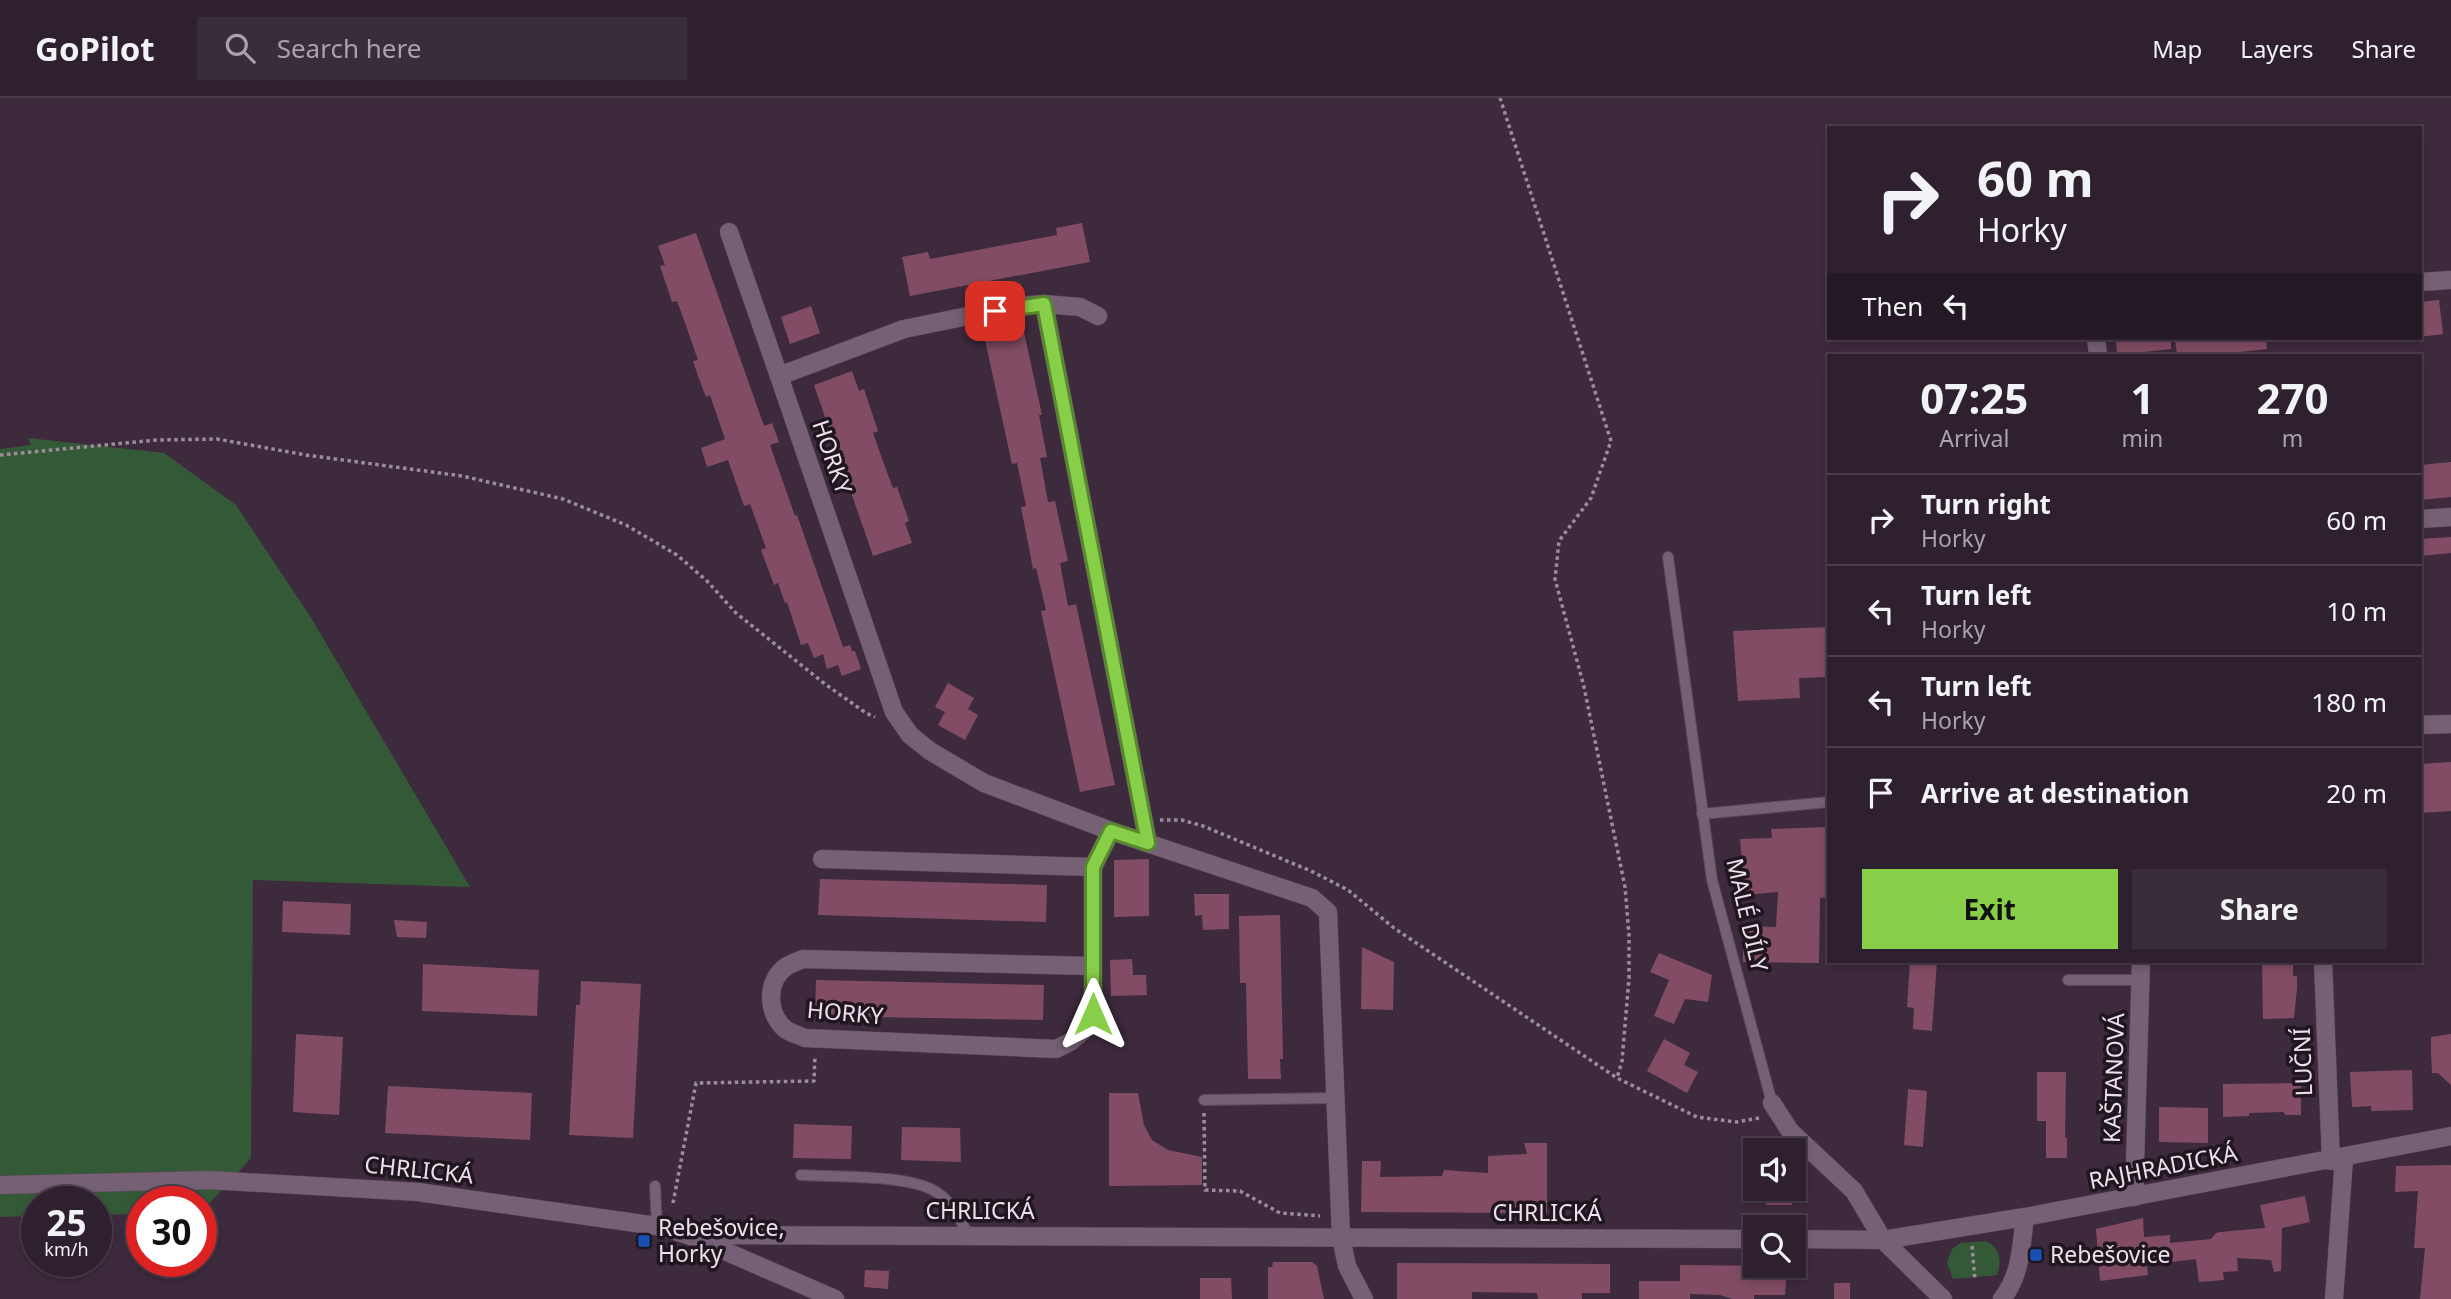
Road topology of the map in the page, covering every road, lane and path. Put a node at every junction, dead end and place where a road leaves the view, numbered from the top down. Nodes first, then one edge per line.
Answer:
1 (1500, 98) edge
2 (729, 232) dead end
3 (2451, 280) edge
4 (2422, 282) edge
5 (1044, 304) junction
6 (1098, 316) dead end
7 (779, 376) junction
8 (0, 455) edge
9 (2451, 517) edge
10 (2422, 519) edge
11 (1668, 557) dead end
12 (894, 712) junction
13 (2451, 724) edge
14 (2422, 725) edge
15 (1827, 802) edge
16 (1702, 814) junction
17 (1144, 821) junction
18 (1111, 831) junction
19 (1148, 843) junction
20 (822, 859) dead end
21 (1093, 867) junction
22 (2141, 963) edge
23 (2323, 963) edge
24 (1093, 966) junction
25 (2068, 980) dead end
26 (2141, 980) junction
27 (1617, 1078) junction
28 (814, 1081) dead end
29 (1335, 1098) junction
30 (1204, 1100) joint
31 (1775, 1109) junction
32 (2451, 1136) edge
33 (2338, 1159) junction
34 (801, 1175) dead end
35 (0, 1185) edge
36 (655, 1186) dead end
37 (2134, 1197) junction
38 (673, 1205) dead end
39 (1340, 1217) junction
40 (2025, 1217) junction
41 (657, 1226) junction
42 (1970, 1226) junction
43 (688, 1235) junction
44 (968, 1235) junction
45 (1340, 1237) junction
46 (1743, 1239) edge
47 (1806, 1239) edge
48 (1883, 1240) junction
49 (1975, 1280) dead end
50 (835, 1299) edge
51 (1364, 1299) edge
52 (1943, 1299) edge
53 (2002, 1299) edge
54 (2334, 1299) edge

1 - 27 path
2 - 7 street, HORKY
3 - 4 street
5 - 6 street
5 - 7 street
5 - 17 street
7 - 12 street, HORKY
8 - 12 path
9 - 10 street
11 - 16 lane, MALÉ DÍLY
12 - 18 street, HORKY
13 - 14 street
15 - 16 lane
16 - 31 lane, MALÉ DÍLY
17 - 19 street
17 - 27 path
18 - 19 street, HORKY
18 - 21 street, HORKY
19 - 29 street, HORKY
20 - 21 street
21 - 24 street, HORKY
22 - 26 street, KAŠTANOVÁ
23 - 33 street, LUČNÍ
24 - 24 street, HORKY
25 - 26 lane
26 - 37 street, KAŠTANOVÁ
27 - 31 path
28 - 38 path
29 - 30 lane
29 - 39 street, HORKY
30 - 39 path
31 - 48 street, MALÉ DÍLY
32 - 33 street, RAJHRADICKÁ
33 - 37 street, RAJHRADICKÁ
33 - 54 street, LUČNÍ
34 - 44 lane
35 - 41 street, CHRLICKÁ
36 - 41 lane
37 - 40 street, RAJHRADICKÁ
39 - 45 street, HORKY
40 - 42 street, RAJHRADICKÁ
40 - 53 street
41 - 43 street, CHRLICKÁ
42 - 48 street, RAJHRADICKÁ
42 - 49 path
43 - 44 street, CHRLICKÁ
43 - 50 street
44 - 45 street, CHRLICKÁ
45 - 46 street, CHRLICKÁ
45 - 51 street, HORKY
47 - 48 street
48 - 52 street, MALÉ DÍLY

